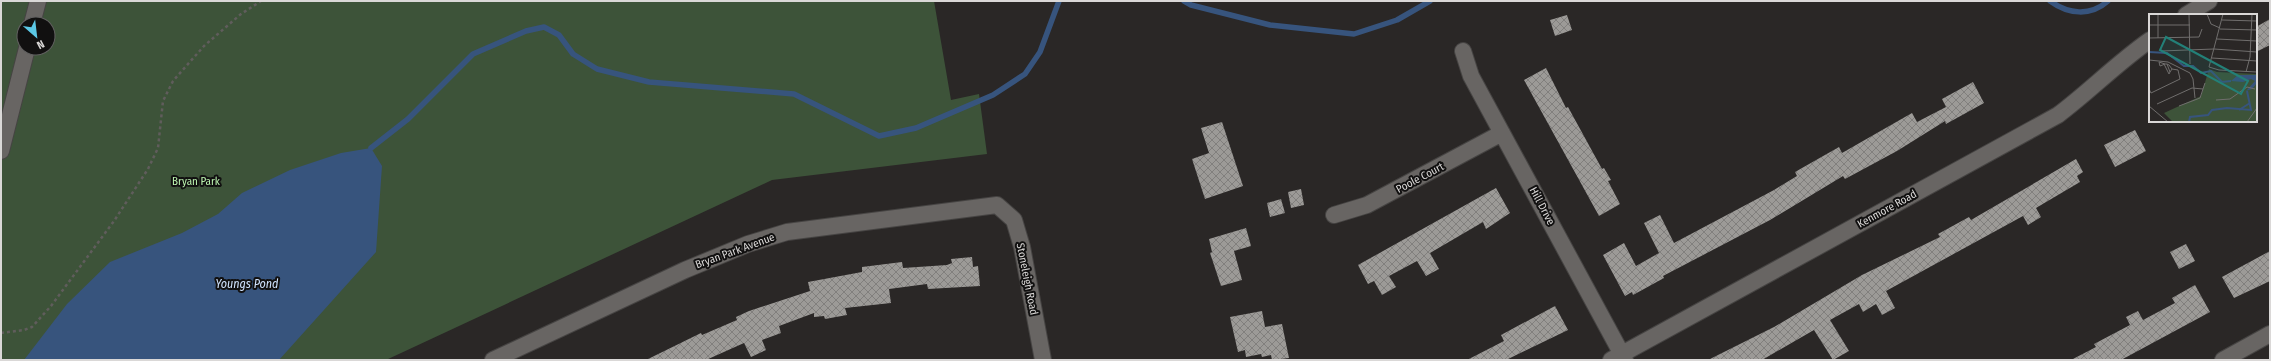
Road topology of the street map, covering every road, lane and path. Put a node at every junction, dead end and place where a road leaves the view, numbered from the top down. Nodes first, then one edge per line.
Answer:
1 (38, 1) edge
2 (262, 1) edge
3 (2209, 1) edge
4 (2188, 14) edge
5 (34, 16) edge
6 (2149, 41) edge
7 (1463, 51) dead end
8 (25, 56) edge
9 (1502, 133) junction
10 (1, 152) edge
11 (997, 205) joint
12 (1334, 215) dead end
13 (1, 333) edge
14 (2270, 334) edge
15 (1619, 358) edge
16 (493, 360) edge
17 (1043, 360) edge
18 (2222, 360) edge

1 - 5 street
2 - 13 path
3 - 4 street
6 - 15 street, Kenmore Road
7 - 9 street, Hill Drive
8 - 10 street
9 - 12 street, Poole Court
9 - 15 street, Hill Drive
11 - 16 street, Bryan Park Avenue
11 - 17 street, Stoneleigh Road
14 - 18 street

